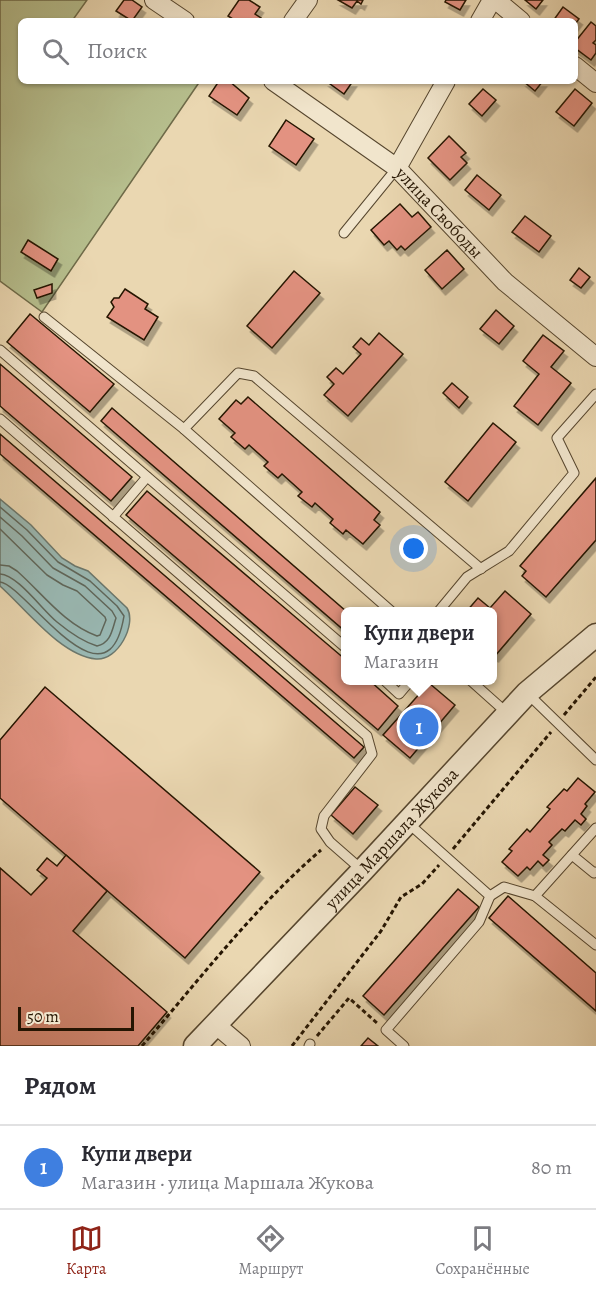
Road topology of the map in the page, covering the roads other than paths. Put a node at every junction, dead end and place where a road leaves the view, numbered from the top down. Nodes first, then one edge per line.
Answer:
1 (154, 0) edge
2 (308, 0) edge
3 (494, 0) edge
4 (181, 18) edge
5 (294, 18) edge
6 (482, 18) edge
7 (517, 18) edge
8 (578, 68) edge
9 (596, 83) edge
10 (277, 84) edge
11 (444, 84) edge
12 (397, 168) junction
13 (344, 233) dead end
14 (44, 317) dead end
15 (0, 351) edge
16 (596, 357) edge
17 (596, 394) edge
18 (0, 419) edge
19 (184, 429) junction
20 (147, 477) junction
21 (114, 517) junction
22 (481, 569) junction
23 (386, 607) edge
24 (442, 607) edge
25 (596, 635) edge
26 (341, 645) edge
27 (389, 685) edge
28 (407, 685) edge
29 (475, 685) edge
30 (527, 693) junction
31 (508, 714) junction
32 (596, 760) edge
33 (407, 822) junction
34 (596, 828) edge
35 (572, 855) junction
36 (362, 871) junction
37 (596, 872) edge
38 (490, 896) junction
39 (535, 896) junction
40 (596, 945) edge
41 (215, 1024) junction
42 (195, 1046) edge
43 (241, 1046) edge
44 (404, 1046) edge

1 - 4 street
2 - 5 street
3 - 6 street
3 - 7 street
8 - 9 street
10 - 12 street, улица Свободы
11 - 12 street
12 - 13 lane
12 - 16 street, улица Свободы
14 - 19 lane
15 - 20 lane
17 - 22 lane
18 - 21 lane
19 - 22 lane
19 - 23 lane
20 - 21 lane
20 - 26 lane
21 - 36 lane
22 - 24 lane
25 - 30 street, улица Маршала Жукова
27 - 28 lane
29 - 31 lane
30 - 31 street, улица Маршала Жукова
30 - 32 lane
31 - 33 street, улица Маршала Жукова
33 - 36 street, улица Маршала Жукова
33 - 38 lane
34 - 35 lane
35 - 37 lane
35 - 39 lane
36 - 41 street, улица Маршала Жукова
38 - 39 lane
38 - 44 lane
39 - 40 lane
41 - 42 street, улица Маршала Жукова
41 - 43 street

